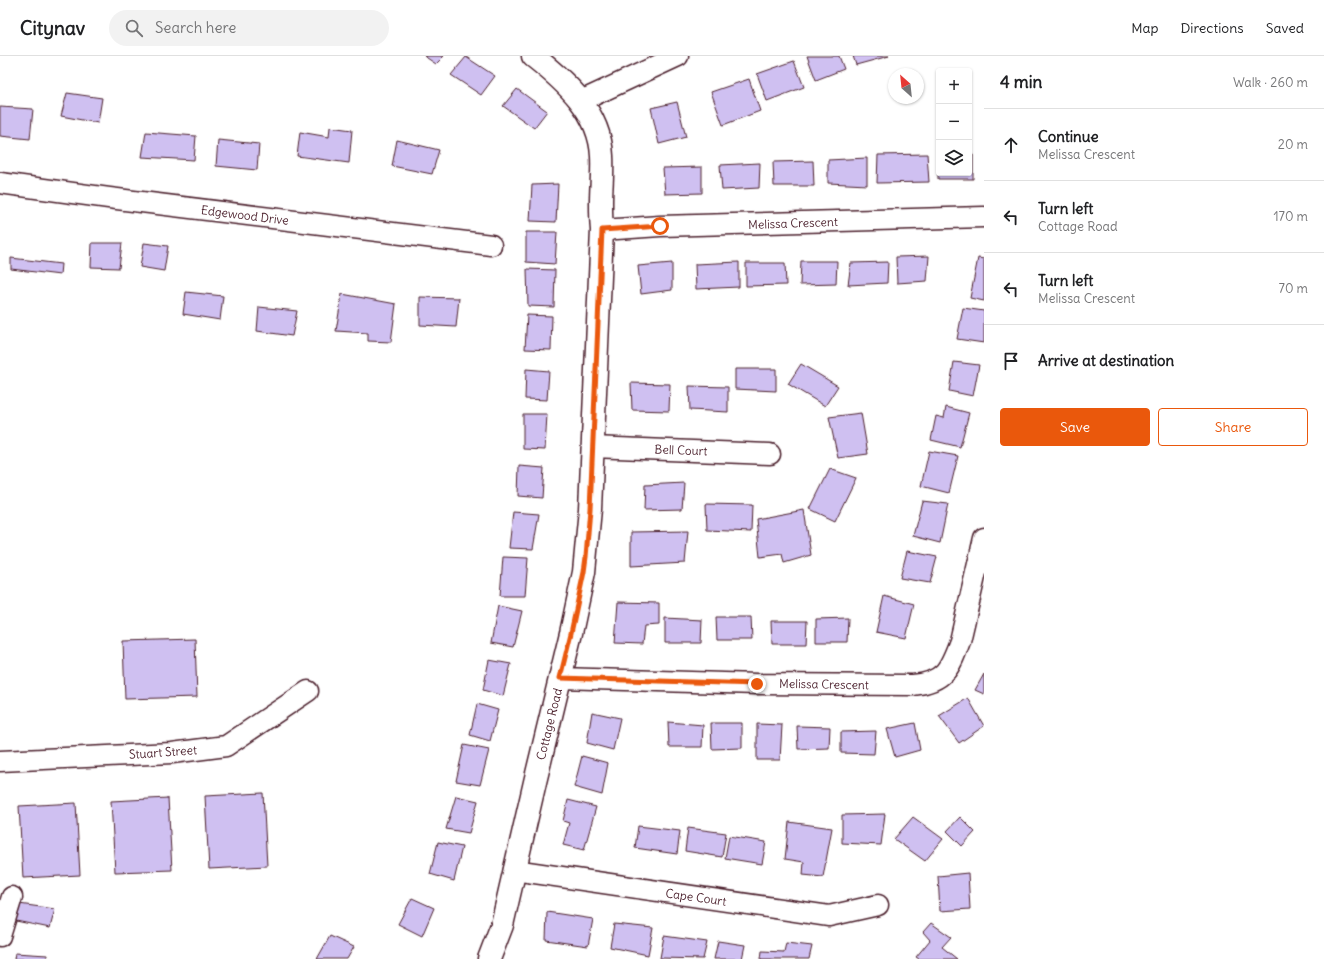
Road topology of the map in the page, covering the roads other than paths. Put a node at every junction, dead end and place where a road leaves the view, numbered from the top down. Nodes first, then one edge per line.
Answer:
1 (533, 56) edge
2 (678, 56) edge
3 (581, 100) junction
4 (0, 183) edge
5 (984, 218) edge
6 (602, 230) junction
7 (490, 245) dead end
8 (592, 447) junction
9 (770, 454) dead end
10 (984, 538) edge
11 (560, 678) junction
12 (308, 691) dead end
13 (0, 760) edge
14 (514, 870) junction
15 (12, 897) dead end
16 (878, 904) dead end
17 (0, 936) edge
18 (489, 959) edge

1 - 3 street, Cottage Road
2 - 3 street
3 - 6 street, Cottage Road
4 - 7 street, Edgewood Drive
5 - 6 street, Melissa Crescent
6 - 8 street, Cottage Road
8 - 9 street, Bell Court
8 - 11 street, Cottage Road
10 - 11 street, Melissa Crescent
11 - 14 street, Cottage Road
12 - 13 street, Stuart Street
14 - 16 street, Cape Court
14 - 18 street, Cottage Road
15 - 17 street

